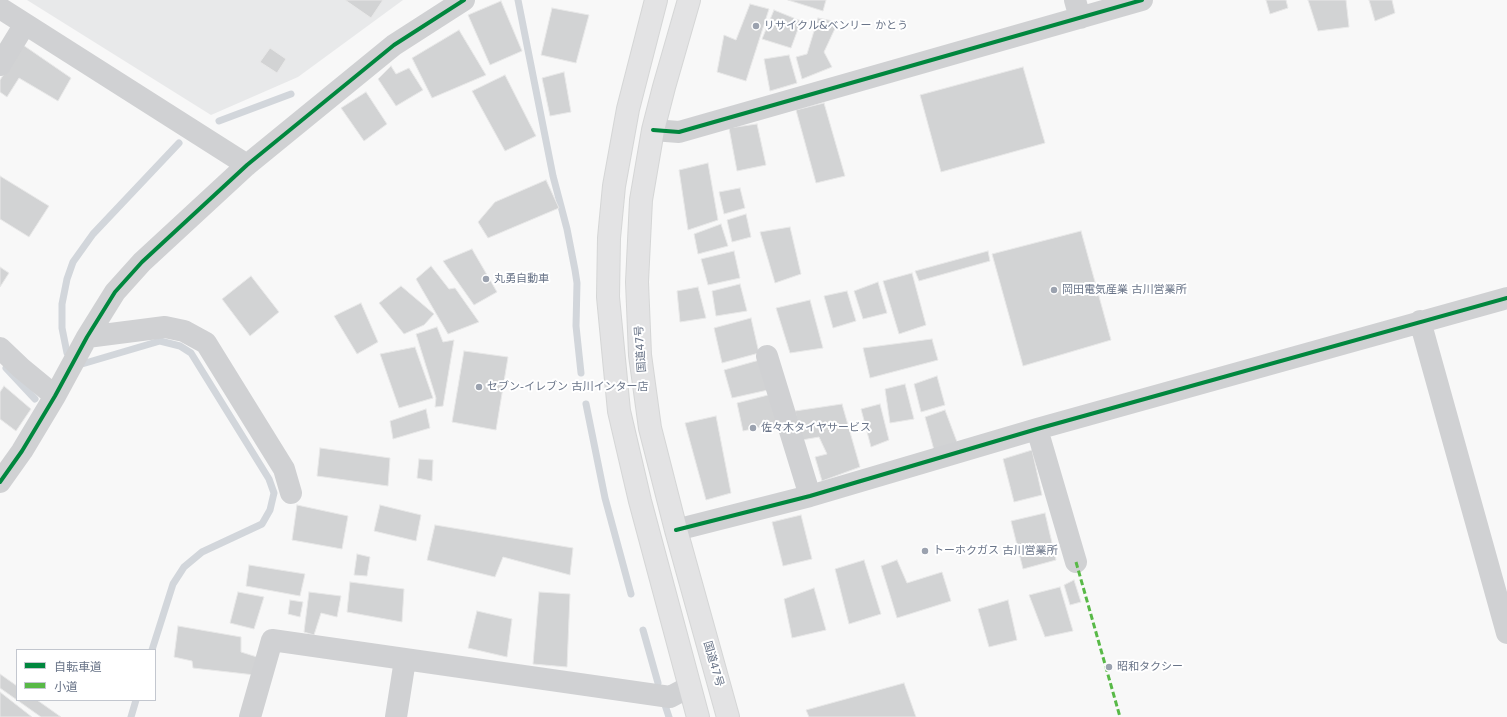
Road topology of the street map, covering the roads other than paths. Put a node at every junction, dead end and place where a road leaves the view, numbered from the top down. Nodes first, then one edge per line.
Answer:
1 (464, 0) edge
2 (656, 0) edge
3 (689, 0) edge
4 (1142, 0) edge
5 (1078, 9) edge
6 (14, 12) edge
7 (0, 65) edge
8 (653, 130) junction
9 (247, 164) junction
10 (1507, 298) edge
11 (1420, 321) junction
12 (0, 348) edge
13 (79, 352) junction
14 (767, 356) dead end
15 (55, 396) junction
16 (1037, 429) junction
17 (0, 482) edge
18 (292, 493) dead end
19 (810, 496) junction
20 (676, 530) junction
21 (1076, 562) dead end
22 (1507, 633) edge
23 (405, 660) junction
24 (689, 688) junction
25 (250, 717) edge
26 (396, 717) edge
27 (698, 717) edge
28 (728, 717) edge

1 - 9 street
2 - 24 highway
3 - 8 highway, 国道47号
4 - 5 street
5 - 8 street
6 - 7 street
6 - 9 street
8 - 20 highway, 国道47号
9 - 13 street
10 - 11 street
11 - 16 street
11 - 22 street
12 - 15 street
13 - 15 street
13 - 18 street
14 - 19 street
15 - 17 street
16 - 19 street
16 - 21 street
19 - 20 street
20 - 28 highway, 国道47号
23 - 24 street
23 - 25 street
23 - 26 street
24 - 27 highway

